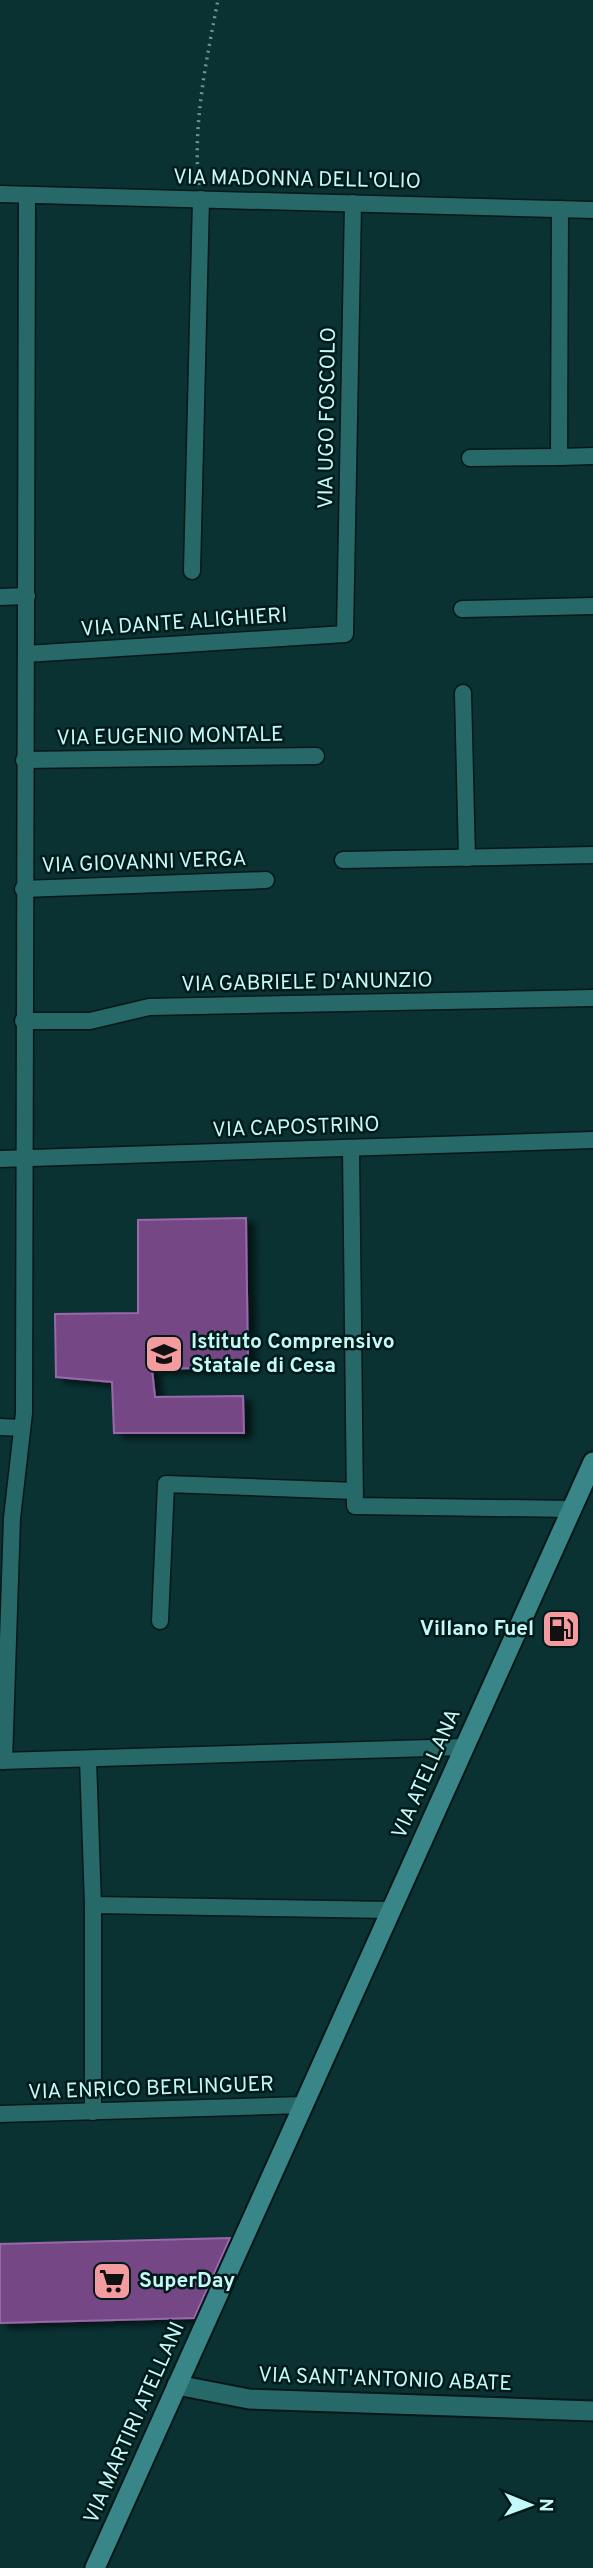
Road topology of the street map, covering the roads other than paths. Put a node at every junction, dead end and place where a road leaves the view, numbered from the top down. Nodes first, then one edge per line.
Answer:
1 (0, 194) edge
2 (27, 195) junction
3 (201, 200) junction
4 (353, 203) junction
5 (561, 209) junction
6 (593, 210) edge
7 (593, 456) edge
8 (559, 457) junction
9 (470, 458) dead end
10 (192, 571) dead end
11 (27, 596) junction
12 (0, 597) edge
13 (593, 606) edge
14 (462, 609) dead end
15 (345, 634) joint
16 (26, 654) junction
17 (463, 693) dead end
18 (316, 756) dead end
19 (24, 760) junction
20 (593, 855) edge
21 (467, 858) junction
22 (343, 860) dead end
23 (267, 880) dead end
24 (23, 889) junction
25 (593, 998) edge
26 (23, 1021) junction
27 (593, 1140) edge
28 (351, 1148) junction
29 (22, 1158) junction
30 (0, 1159) edge
31 (0, 1427) edge
32 (22, 1428) junction
33 (593, 1462) edge
34 (355, 1491) junction
35 (581, 1502) edge
36 (160, 1621) dead end
37 (464, 1747) junction
38 (88, 1759) junction
39 (2, 1761) edge
40 (93, 1905) junction
41 (391, 1910) junction
42 (303, 2105) junction
43 (93, 2112) junction
44 (0, 2114) edge
45 (177, 2385) junction
46 (593, 2411) edge
47 (95, 2568) edge

1 - 2 street, VIA MADONNA DELL'OLIO
2 - 3 street, VIA MADONNA DELL'OLIO
2 - 11 street
3 - 4 street, VIA MADONNA DELL'OLIO
3 - 10 street
4 - 5 street, VIA MADONNA DELL'OLIO
4 - 15 street, VIA UGO FOSCOLO
5 - 6 street, VIA MADONNA DELL'OLIO
5 - 8 street
7 - 8 street
8 - 9 street
11 - 12 street
11 - 16 street
13 - 14 street
15 - 16 street, VIA DANTE ALIGHIERI
16 - 19 street
17 - 21 street
18 - 19 street, VIA EUGENIO MONTALE
19 - 24 street
20 - 21 street
21 - 22 street
23 - 24 street, VIA GIOVANNI VERGA
24 - 26 street
25 - 26 street, VIA GABRIELE D'ANUNZIO
26 - 29 street
27 - 28 street, VIA CAPOSTRINO
28 - 29 street, VIA CAPOSTRINO
28 - 34 street
29 - 30 street, VIA CAPOSTRINO
29 - 32 street
31 - 32 street
32 - 39 street
33 - 35 main road, VIA ATELLANA
34 - 35 street
34 - 36 street
35 - 37 main road, VIA ATELLANA
37 - 38 street
37 - 41 main road, VIA ATELLANA
38 - 39 street
38 - 40 street
40 - 41 street
40 - 43 street
41 - 42 main road, VIA ATELLANA
42 - 43 street, VIA ENRICO BERLINGUER
42 - 45 main road, VIA MARTIRI ATELLANI
43 - 44 street, VIA ENRICO BERLINGUER
45 - 46 street, VIA SANT'ANTONIO ABATE
45 - 47 main road, VIA MARTIRI ATELLANI

